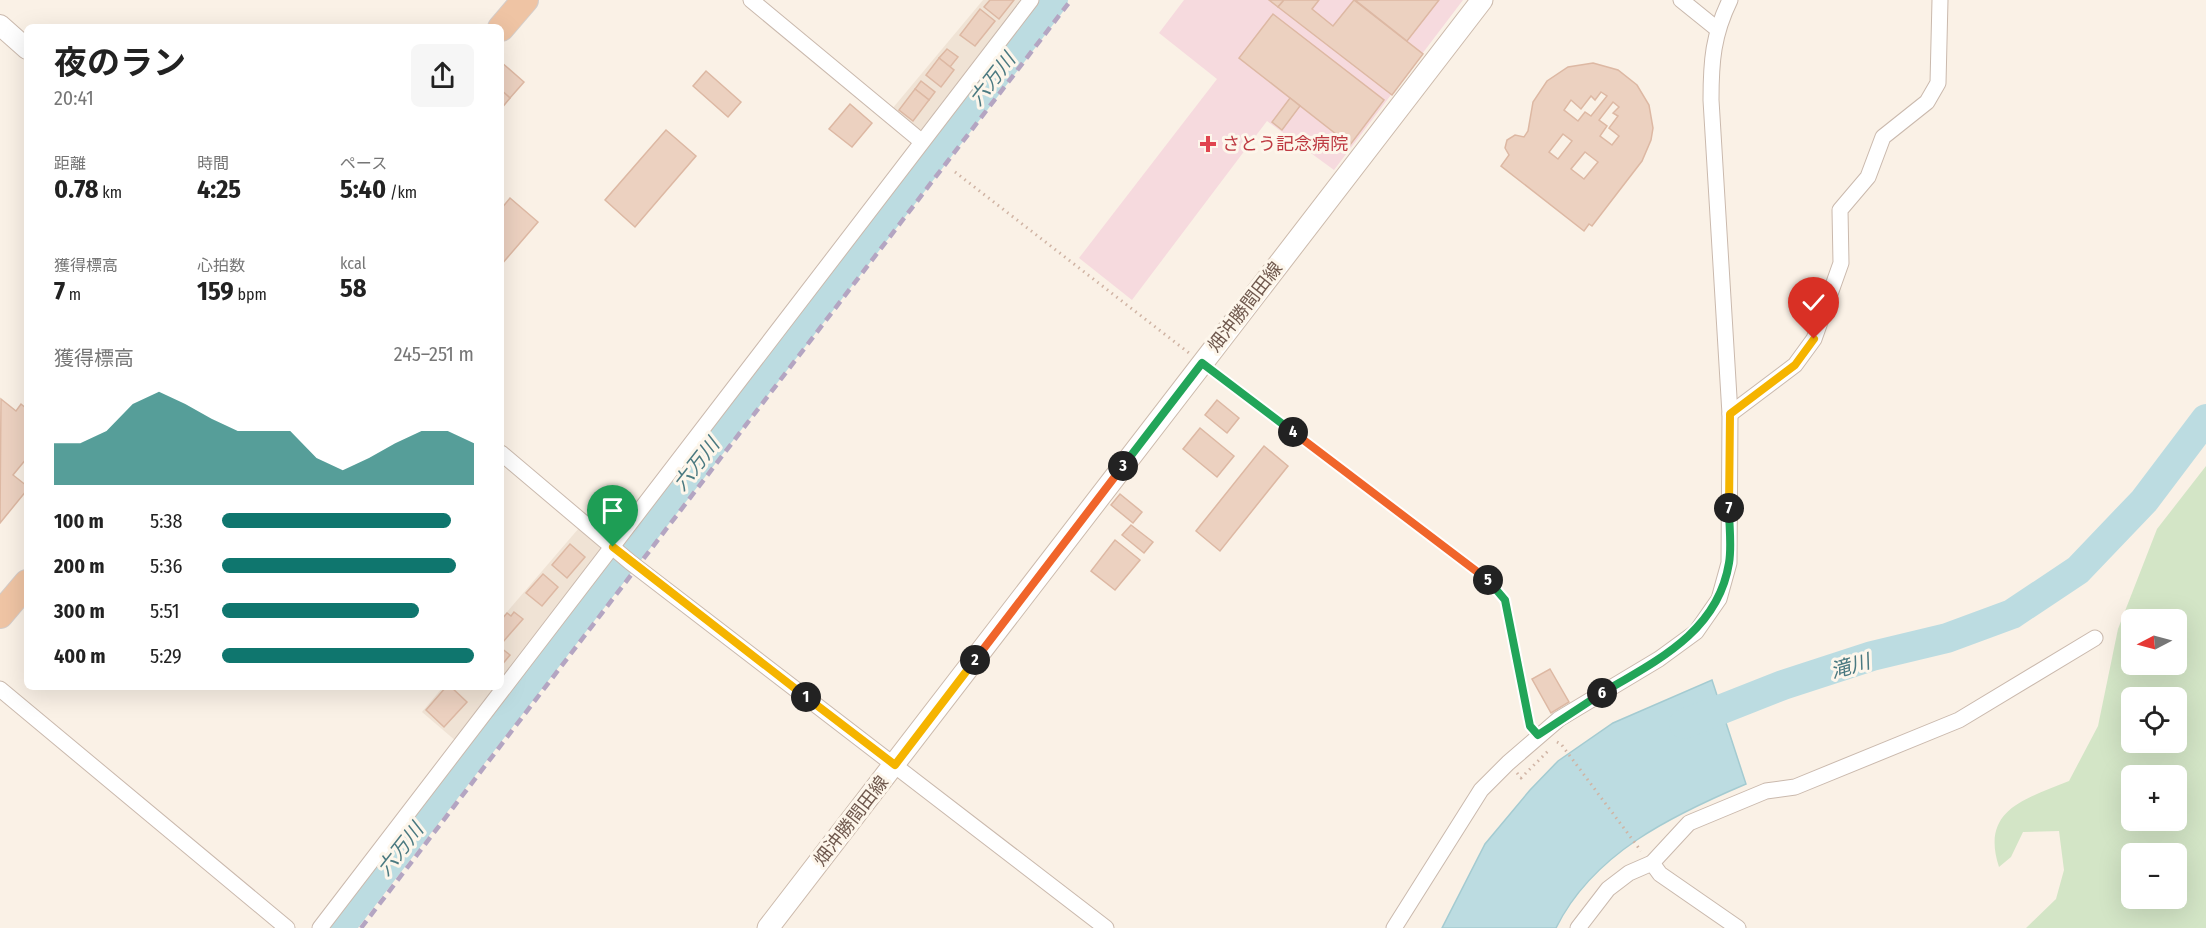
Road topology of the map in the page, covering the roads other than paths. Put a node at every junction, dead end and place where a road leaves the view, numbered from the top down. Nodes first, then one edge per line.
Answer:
1 (525, 0) edge
2 (751, 0) edge
3 (1031, 0) edge
4 (1482, 0) edge
5 (1681, 0) edge
6 (1730, 0) edge
7 (1940, 0) edge
8 (504, 24) edge
9 (0, 25) edge
10 (1717, 28) junction
11 (24, 46) edge
12 (921, 141) junction
13 (1730, 414) junction
14 (504, 456) edge
15 (613, 547) junction
16 (24, 587) edge
17 (0, 615) edge
18 (2095, 638) dead end
19 (0, 689) edge
20 (504, 689) edge
21 (503, 690) edge
22 (895, 765) junction
23 (1647, 858) junction
24 (287, 928) edge
25 (320, 928) edge
26 (768, 928) edge
27 (1107, 928) edge
28 (1394, 928) edge
29 (1578, 928) edge
30 (1738, 928) edge

1 - 8 highway
2 - 12 street
3 - 12 street
4 - 22 main road, 畑沖勝間田線
5 - 10 street
6 - 10 street
7 - 13 street
9 - 11 street
10 - 13 street
12 - 15 street
13 - 28 street
14 - 15 street
15 - 20 street
15 - 22 street
16 - 17 highway
18 - 23 street
19 - 24 street
21 - 25 street
22 - 26 main road, 畑沖勝間田線
22 - 27 street
23 - 29 street
23 - 30 street

